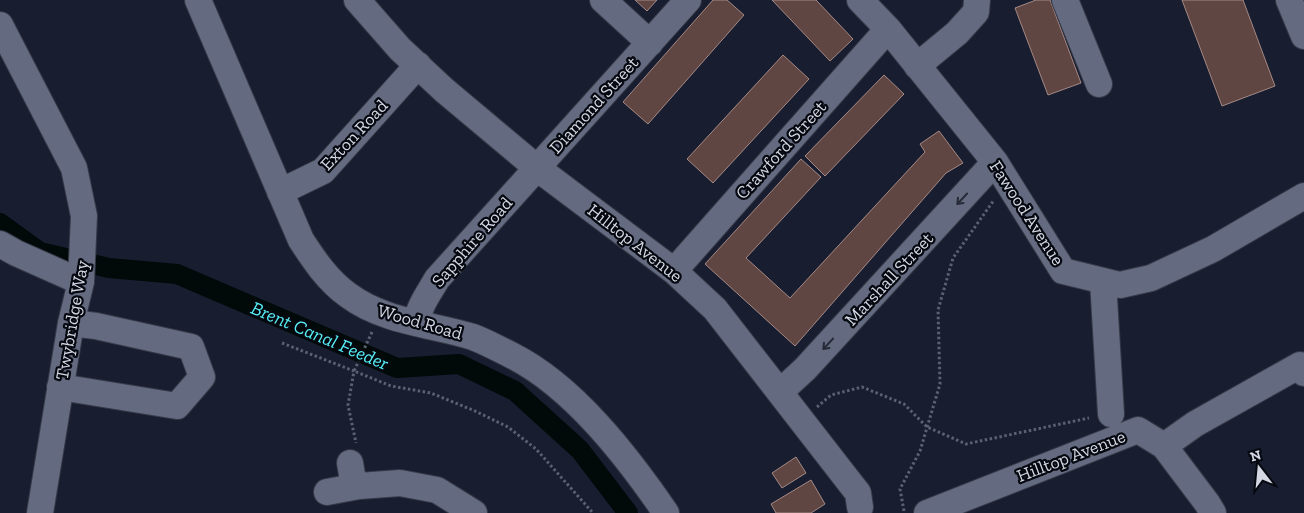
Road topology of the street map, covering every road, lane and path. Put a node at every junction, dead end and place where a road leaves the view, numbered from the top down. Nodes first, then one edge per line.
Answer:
1 (198, 0) edge
2 (356, 0) edge
3 (603, 0) edge
4 (688, 0) edge
5 (860, 0) edge
6 (977, 0) edge
7 (1066, 0) edge
8 (1289, 0) edge
9 (0, 25) edge
10 (888, 30) junction
11 (1304, 36) edge
12 (650, 43) junction
13 (418, 65) junction
14 (917, 66) junction
15 (1099, 84) dead end
16 (537, 168) junction
17 (1001, 172) junction
18 (280, 192) junction
19 (1304, 196) edge
20 (0, 244) edge
21 (82, 268) junction
22 (674, 271) junction
23 (1103, 281) junction
24 (71, 323) junction
25 (416, 323) junction
26 (282, 344) dead end
27 (367, 344) dead end
28 (354, 371) junction
29 (1304, 373) edge
30 (60, 387) junction
31 (780, 392) junction
32 (1111, 414) joint
33 (802, 420) junction
34 (927, 427) junction
35 (353, 428) dead end
36 (1164, 446) junction
37 (327, 492) dead end
38 (864, 511) edge
39 (40, 513) edge
40 (474, 513) edge
41 (593, 513) edge
42 (666, 513) edge
43 (904, 513) edge
44 (927, 513) edge
45 (1213, 513) edge

1 - 18 street, Wood Road
2 - 13 street, Hilltop Avenue
3 - 12 street, Diamond Street
4 - 12 street, Diamond Street
5 - 10 street, Fawood Avenue
6 - 14 street
7 - 15 street
8 - 11 street
9 - 21 street, Twybridge Way
10 - 14 street, Fawood Avenue
10 - 22 street, Crawford Street
12 - 16 street, Diamond Street
13 - 16 street, Hilltop Avenue
13 - 18 street, Exton Road
14 - 17 street, Fawood Avenue
16 - 22 street, Hilltop Avenue
16 - 25 street, Sapphire Road
17 - 23 street, Fawood Avenue
17 -> 31 street, Marshall Street
17 - 34 path
18 - 25 street, Wood Road
19 - 23 street, Fawood Avenue
20 - 21 street
21 - 24 street, Twybridge Way
22 - 31 street, Hilltop Avenue
23 - 32 street
24 - 30 street, Twybridge Way
24 - 30 street
25 - 42 street, Wood Road
26 - 28 path
27 - 28 path
28 - 35 path
28 - 41 path
29 - 36 street
30 - 39 street, Twybridge Way
31 - 33 street, Hilltop Avenue
32 - 34 path
33 - 34 path
33 - 38 street, Hilltop Avenue
34 - 43 path
36 - 44 street, Hilltop Avenue
36 - 45 street, Hilltop Avenue
37 - 40 street

